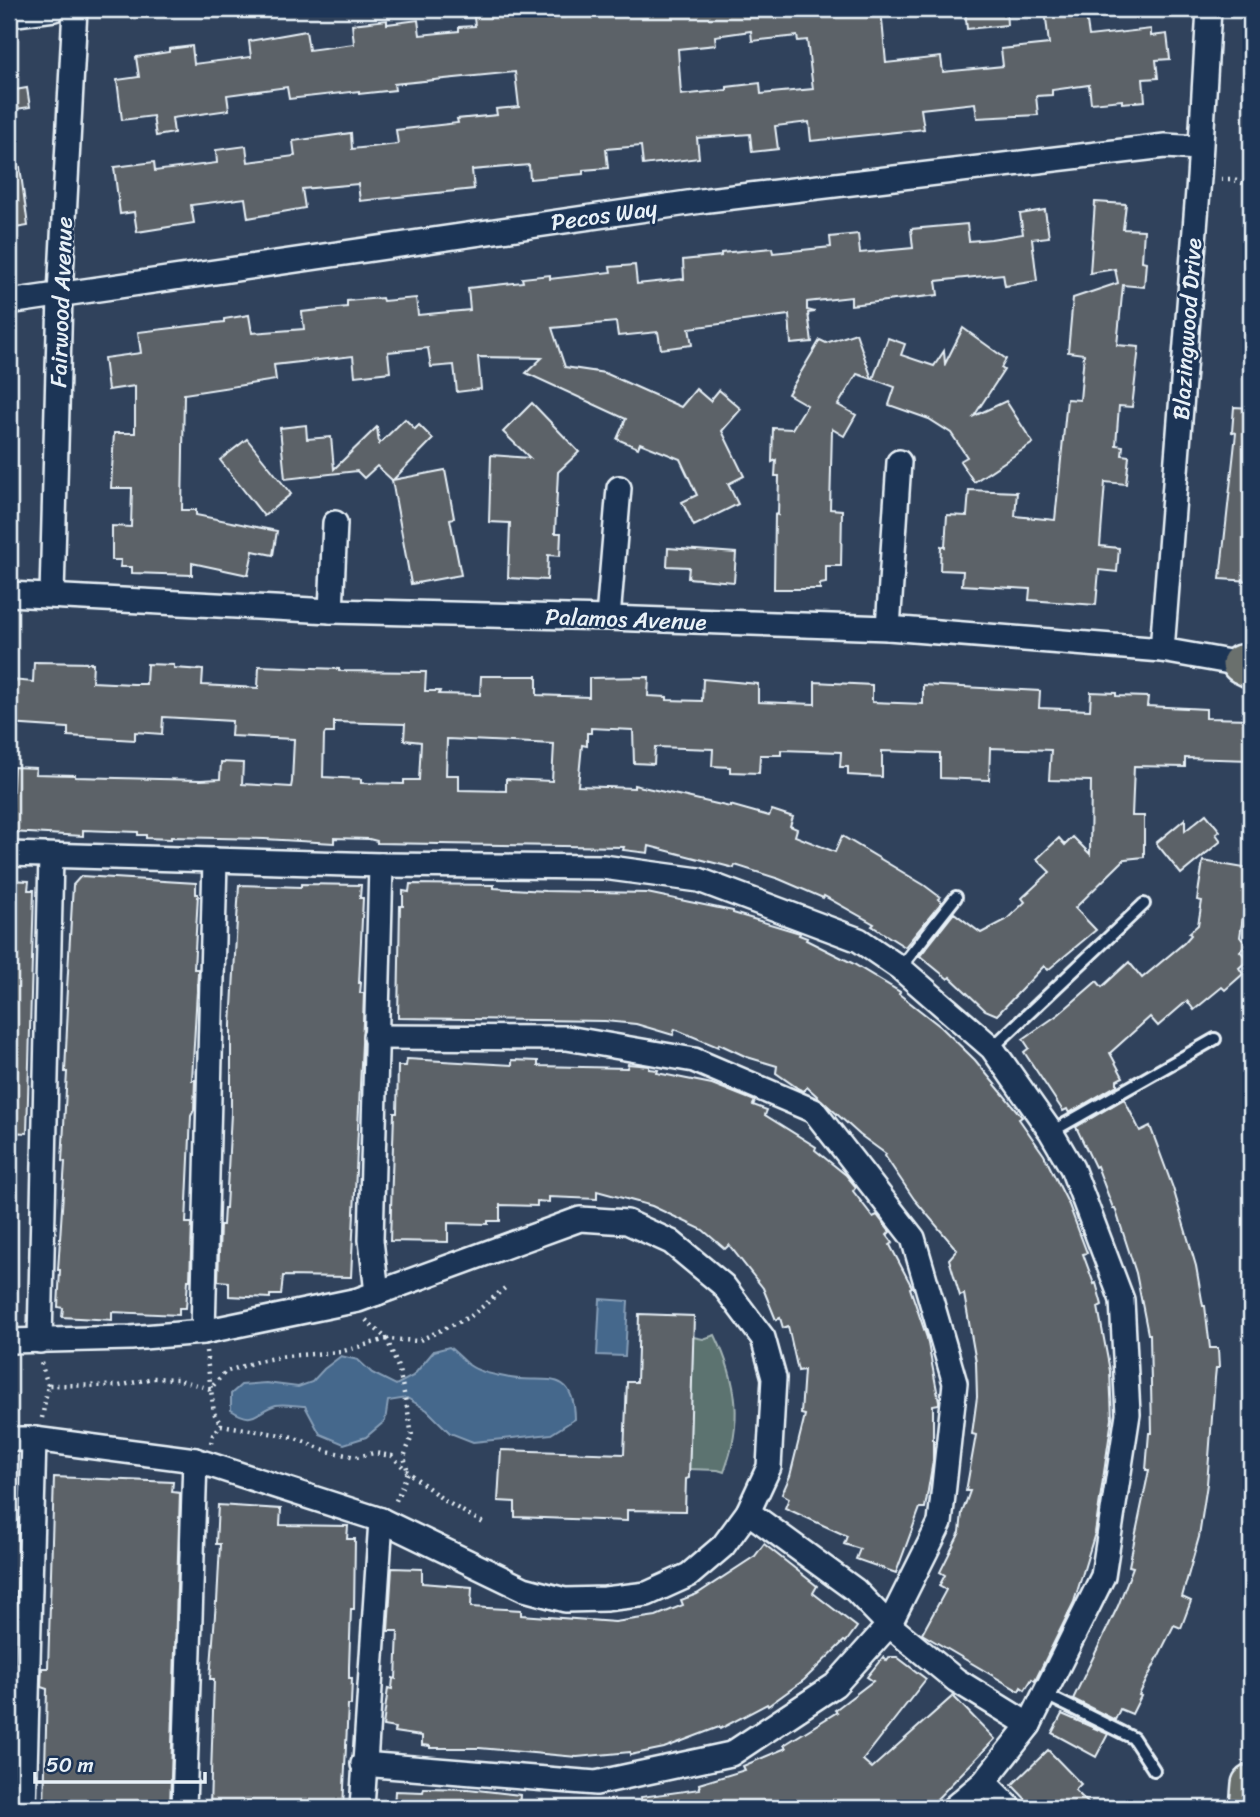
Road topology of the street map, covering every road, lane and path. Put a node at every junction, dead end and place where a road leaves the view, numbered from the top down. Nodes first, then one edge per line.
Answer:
1 (54, 9) edge
2 (75, 9) edge
3 (1209, 9) edge
4 (9, 15) edge
5 (1200, 148) junction
6 (1231, 179) dead end
7 (1251, 184) edge
8 (60, 295) junction
9 (9, 302) edge
10 (899, 462) dead end
11 (619, 488) dead end
12 (335, 523) dead end
13 (9, 594) edge
14 (52, 595) junction
15 (331, 611) junction
16 (608, 618) junction
17 (888, 628) junction
18 (1162, 650) junction
19 (1248, 665) edge
20 (9, 854) edge
21 (51, 856) junction
22 (215, 860) junction
23 (381, 865) junction
24 (956, 897) dead end
25 (1144, 904) dead end
26 (900, 968) junction
27 (375, 1037) junction
28 (1215, 1039) dead end
29 (992, 1048) junction
30 (1051, 1132) junction
31 (505, 1287) dead end
32 (368, 1296) junction
33 (204, 1332) junction
34 (387, 1339) junction
35 (9, 1341) edge
36 (40, 1341) junction
37 (210, 1389) junction
38 (221, 1425) junction
39 (9, 1439) edge
40 (36, 1440) junction
41 (201, 1462) junction
42 (408, 1472) junction
43 (748, 1512) junction
44 (383, 1522) junction
45 (485, 1524) dead end
46 (889, 1625) junction
47 (1044, 1694) junction
48 (1029, 1726) junction
49 (363, 1764) junction
50 (1153, 1770) dead end
51 (984, 1782) junction
52 (1251, 1784) edge
53 (24, 1808) edge
54 (184, 1808) edge
55 (362, 1808) edge
56 (953, 1808) edge
57 (1010, 1808) edge
58 (1249, 1808) edge

1 - 4 street
2 - 8 street, Fairwood Avenue
3 - 5 street, Blazingwood Drive
5 - 8 street, Pecos Way
5 - 18 street, Blazingwood Drive
6 - 7 path
8 - 9 street, Pecos Way
8 - 14 street, Fairwood Avenue
10 - 17 street
11 - 16 street
12 - 15 street
13 - 14 street, Palamos Avenue
14 - 15 street, Palamos Avenue
15 - 16 street, Palamos Avenue
16 - 17 street, Palamos Avenue
17 - 18 street, Palamos Avenue
18 - 19 street, Palamos Avenue
20 - 21 street
21 - 22 street
21 - 36 street
22 - 23 street
22 - 33 street
23 - 26 street
23 - 27 street
24 - 26 lane
25 - 29 lane
26 - 29 street
27 - 32 street
27 - 46 street
28 - 30 lane
29 - 30 street
30 - 47 street
31 - 34 path
32 - 33 street
32 - 34 path
32 - 43 street
33 - 36 street
33 - 37 path
34 - 37 path
34 - 42 path
35 - 36 street
37 - 38 path
37 - 40 path
38 - 41 path
38 - 42 path
39 - 40 street
40 - 41 street
40 - 53 street
41 - 44 street
41 - 54 street
42 - 44 path
42 - 45 path
43 - 44 street
43 - 46 street
44 - 49 street
46 - 48 street
46 - 49 street
47 - 48 street
47 - 50 lane
48 - 51 street
49 - 55 street
51 - 56 street
51 - 57 street
52 - 58 highway

